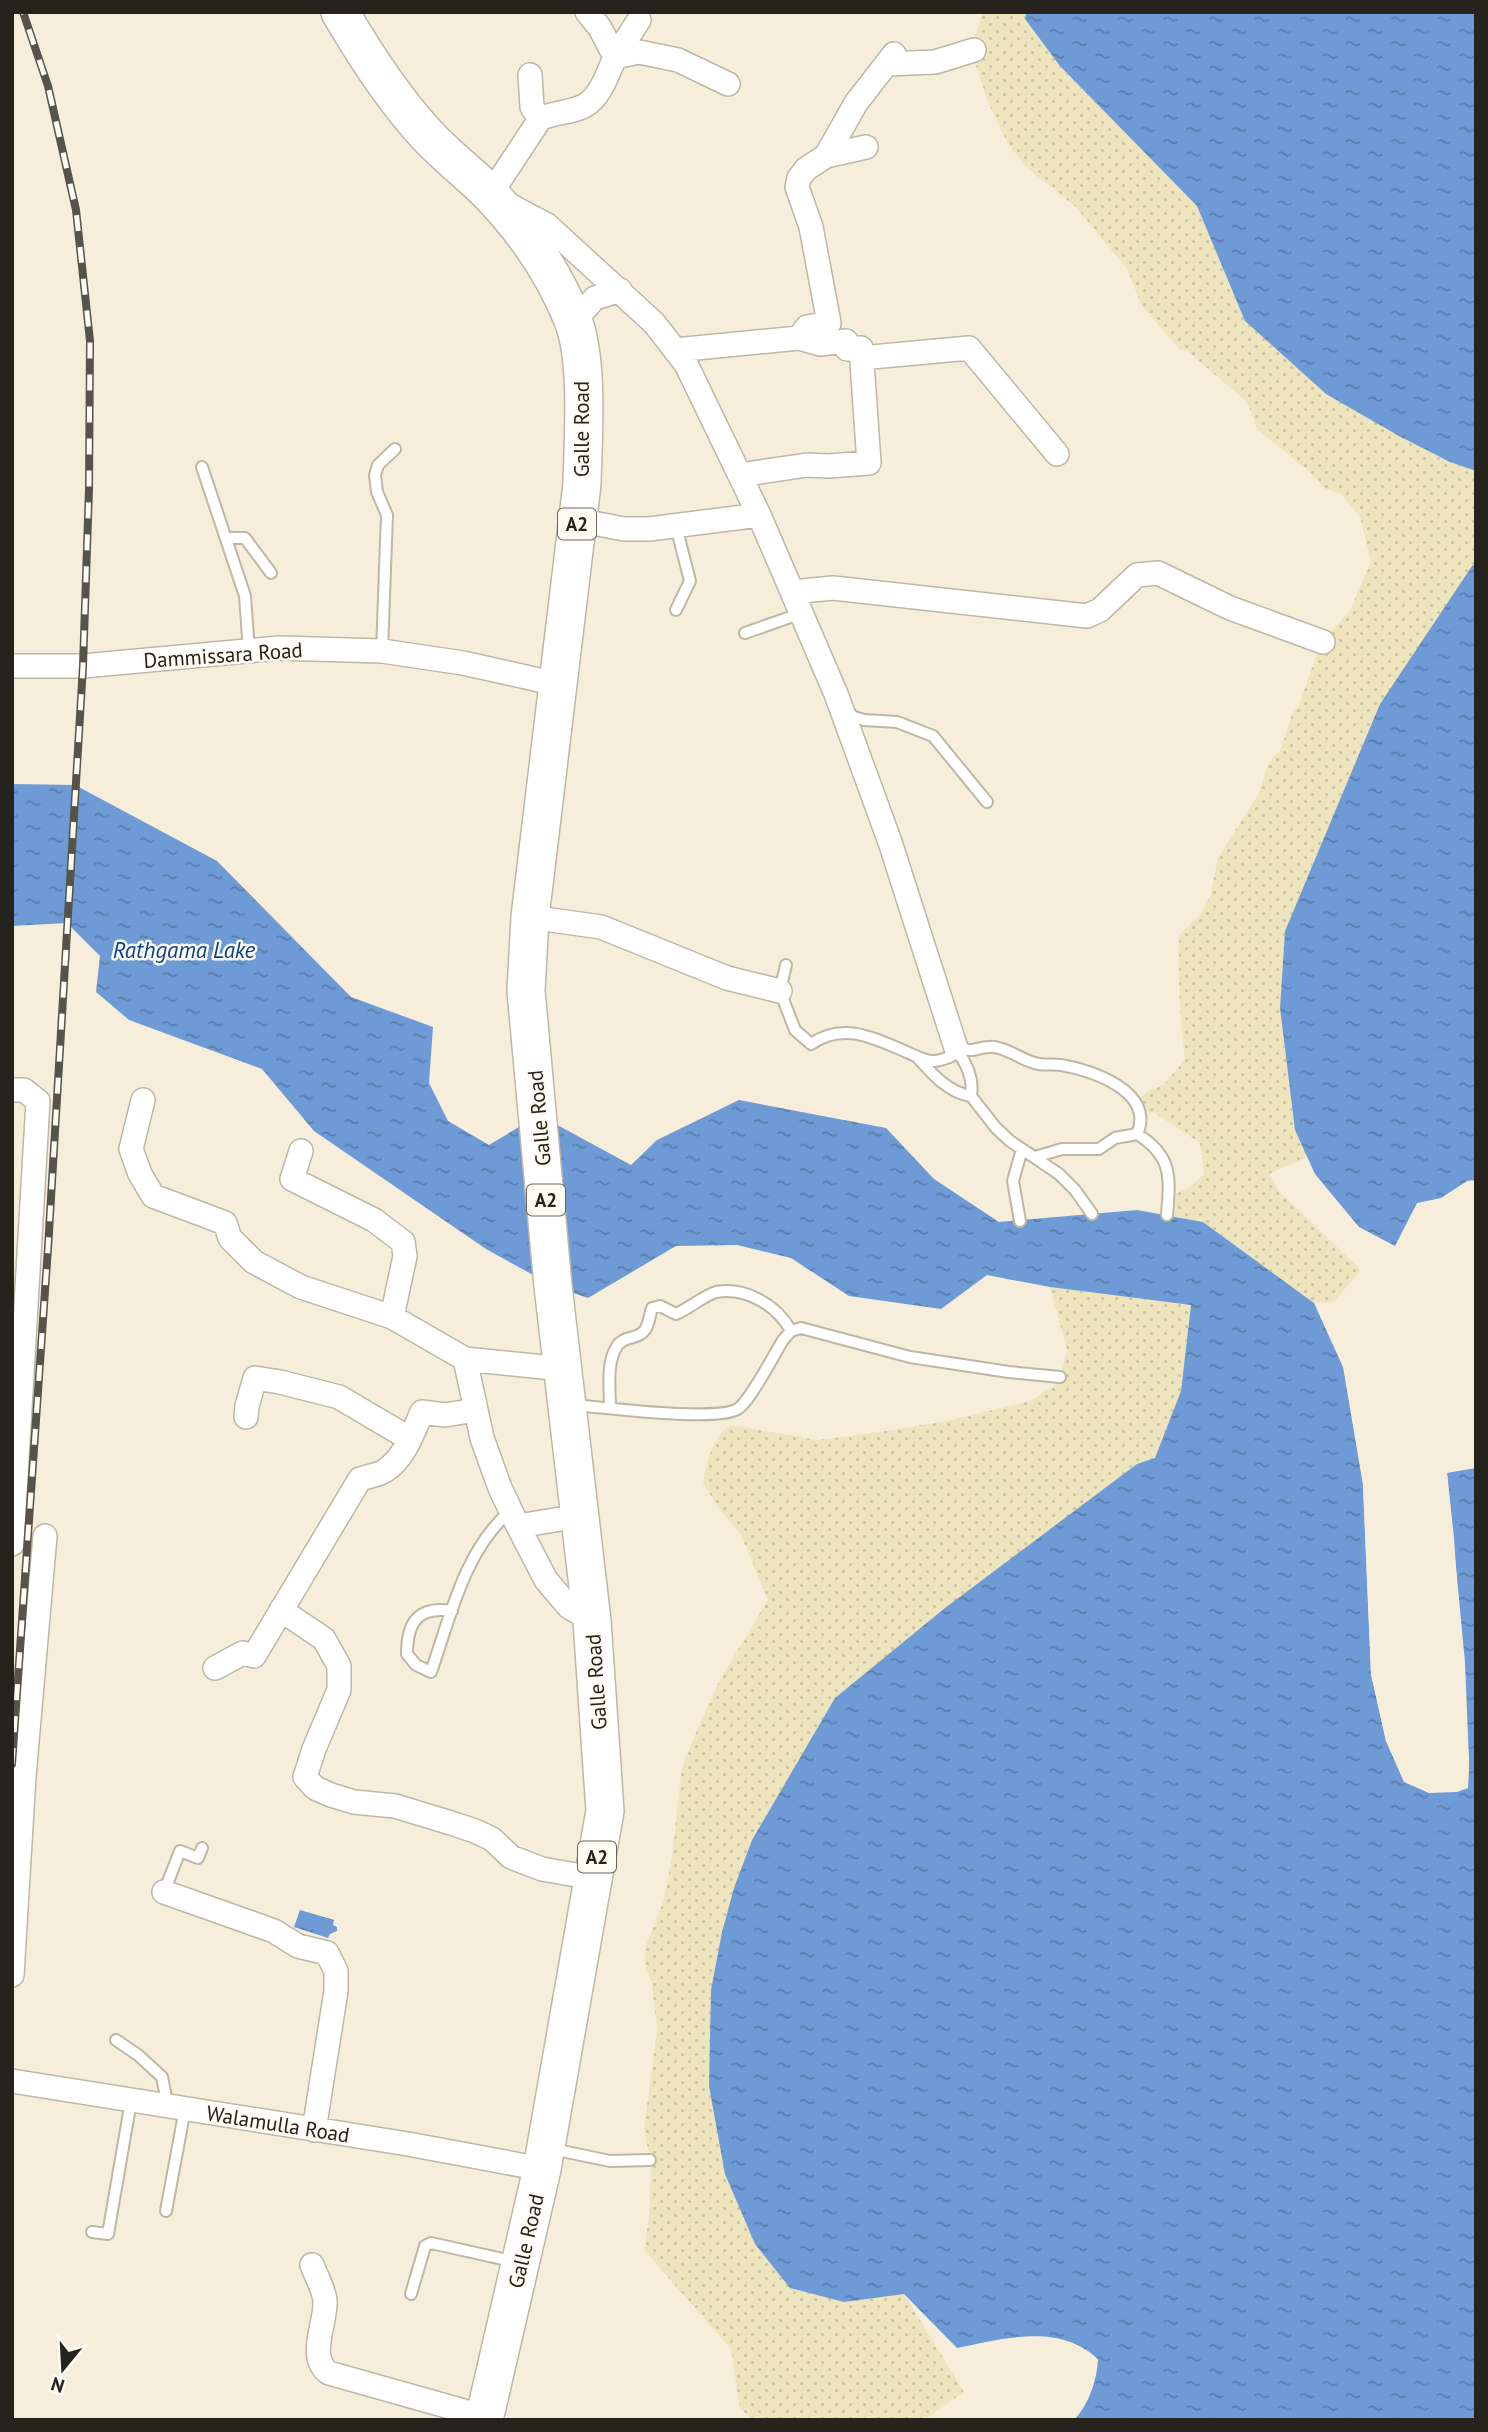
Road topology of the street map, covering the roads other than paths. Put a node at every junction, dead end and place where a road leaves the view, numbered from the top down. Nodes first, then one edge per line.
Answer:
1 (340, 12) edge
2 (587, 12) edge
3 (639, 20) dead end
4 (974, 50) dead end
5 (615, 58) junction
6 (530, 75) dead end
7 (728, 84) dead end
8 (540, 119) junction
9 (866, 147) dead end
10 (826, 156) junction
11 (490, 195) junction
12 (620, 290) junction
13 (573, 322) junction
14 (799, 338) junction
15 (675, 350) junction
16 (861, 358) junction
17 (395, 449) dead end
18 (1057, 454) dead end
19 (202, 467) dead end
20 (740, 475) junction
21 (759, 516) junction
22 (577, 520) junction
23 (676, 526) junction
24 (226, 538) junction
25 (271, 573) dead end
26 (793, 592) junction
27 (676, 610) dead end
28 (802, 613) junction
29 (746, 633) dead end
30 (1323, 642) dead end
31 (249, 651) junction
32 (382, 651) junction
33 (12, 666) edge
34 (557, 684) junction
35 (841, 707) junction
36 (987, 802) dead end
37 (530, 917) junction
38 (786, 965) dead end
39 (780, 991) junction
40 (956, 1048) junction
41 (915, 1056) junction
42 (12, 1090) edge
43 (971, 1096) junction
44 (143, 1100) dead end
45 (1137, 1135) junction
46 (1023, 1149) junction
47 (301, 1151) dead end
48 (1035, 1157) junction
49 (1093, 1214) dead end
50 (1167, 1215) dead end
51 (1020, 1221) dead end
52 (392, 1317) junction
53 (791, 1331) junction
54 (465, 1359) junction
55 (1060, 1377) dead end
56 (565, 1387) junction
57 (610, 1408) junction
58 (476, 1409) junction
59 (246, 1417) dead end
60 (410, 1439) junction
61 (579, 1516) junction
62 (514, 1518) junction
63 (45, 1536) dead end
64 (12, 1544) edge
65 (281, 1610) junction
66 (452, 1611) junction
67 (592, 1621) junction
68 (215, 1668) dead end
69 (202, 1848) dead end
70 (593, 1878) junction
71 (164, 1892) joint
72 (12, 1975) edge
73 (116, 2040) dead end
74 (13, 2078) edge
75 (131, 2101) junction
76 (177, 2108) junction
77 (314, 2130) junction
78 (544, 2158) junction
79 (650, 2160) dead end
80 (166, 2211) dead end
81 (92, 2232) dead end
82 (522, 2264) junction
83 (312, 2265) dead end
84 (411, 2294) dead end
85 (484, 2418) edge

1 - 11 highway, Galle Road / A2
2 - 5 street
3 - 5 street
4 - 10 street
5 - 7 street
5 - 8 street
6 - 8 street
8 - 11 street
9 - 10 street
10 - 14 street
11 - 12 street
11 - 13 highway, Galle Road / A2
12 - 13 street
12 - 15 street
13 - 22 highway, Galle Road / A2
14 - 15 street
14 - 16 street
15 - 20 street
16 - 18 street
16 - 20 street
17 - 32 lane
19 - 24 lane
20 - 21 street
21 - 23 street
21 - 26 street
22 - 23 street
22 - 34 highway, Galle Road / A2
23 - 27 lane
24 - 25 lane
24 - 31 lane
26 - 28 street
26 - 30 street
28 - 29 lane
28 - 35 street
31 - 32 street, Dammissara Road
31 - 33 street, Dammissara Road
32 - 34 street, Dammissara Road
34 - 37 highway, Galle Road / A2
35 - 36 lane
35 - 40 street
37 - 39 street
37 - 56 highway, Galle Road / A2
38 - 39 lane
39 - 41 lane
40 - 41 lane
40 - 43 lane
40 - 45 lane
41 - 43 lane
42 - 64 street
43 - 46 lane
44 - 52 street
45 - 48 lane
45 - 50 lane
46 - 48 lane
46 - 51 lane
47 - 52 street
48 - 49 lane
52 - 54 street
53 - 55 lane
53 - 57 lane
53 - 57 lane
54 - 56 street
54 - 58 street
56 - 57 lane
56 - 61 highway, Galle Road / A2
58 - 60 street
58 - 62 street
59 - 60 street
60 - 65 street
61 - 62 street
61 - 67 highway, Galle Road / A2
62 - 66 lane
62 - 67 street
63 - 72 street
65 - 68 street
65 - 70 street
66 - 66 lane
67 - 70 highway, Galle Road / A2
69 - 71 lane
70 - 78 highway, Galle Road / A2
71 - 77 street
73 - 76 lane
74 - 75 street, Walamulla Road
75 - 76 street, Walamulla Road
75 - 81 lane
76 - 77 street, Walamulla Road
76 - 80 lane
77 - 78 street, Walamulla Road
78 - 79 lane
78 - 82 highway, Galle Road / A2
82 - 84 lane
82 - 85 highway, Galle Road / A2
83 - 85 street

